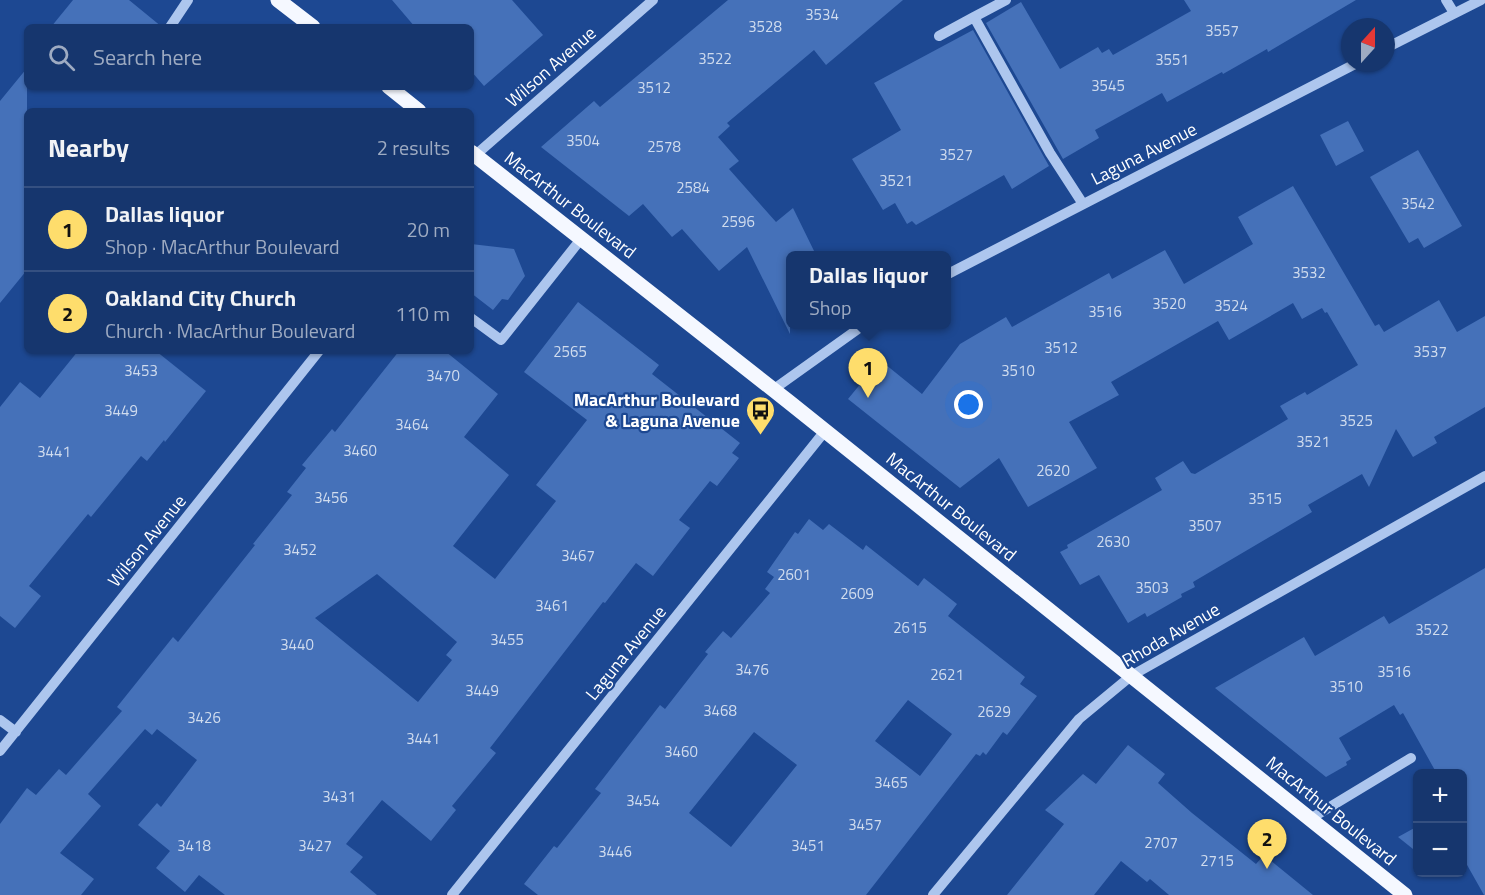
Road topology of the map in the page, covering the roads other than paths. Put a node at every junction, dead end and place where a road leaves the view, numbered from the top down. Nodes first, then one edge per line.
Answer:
1 (188, 0) edge
2 (279, 0) edge
3 (653, 0) edge
4 (1006, 0) edge
5 (1446, 0) edge
6 (1481, 0) edge
7 (1454, 13) junction
8 (974, 18) junction
9 (172, 24) edge
10 (309, 24) edge
11 (939, 36) dead end
12 (1395, 43) edge
13 (1341, 71) edge
14 (393, 90) edge
15 (415, 108) edge
16 (474, 154) edge
17 (474, 158) edge
18 (1083, 204) junction
19 (581, 239) junction
20 (951, 272) edge
21 (474, 320) edge
22 (858, 329) edge
23 (317, 354) edge
24 (774, 389) junction
25 (825, 431) junction
26 (1485, 476) edge
27 (1131, 676) junction
28 (0, 720) edge
29 (16, 732) junction
30 (0, 751) edge
31 (1411, 758) dead end
32 (1310, 819) junction
33 (452, 895) edge
34 (933, 895) edge
35 (1405, 895) edge

1 - 9 street
2 - 10 main road
3 - 16 street, Wilson Avenue
4 - 8 street
5 - 7 street
6 - 7 street
7 - 12 street
8 - 11 street
8 - 18 street
13 - 18 street, Laguna Avenue
14 - 15 main road
17 - 19 main road, MacArthur Boulevard
18 - 20 street, Laguna Avenue
19 - 21 street
19 - 24 main road, MacArthur Boulevard
22 - 24 street
23 - 29 street, Wilson Avenue
24 - 25 main road, MacArthur Boulevard
25 - 27 main road, MacArthur Boulevard
25 - 33 street, Laguna Avenue
26 - 27 street, Rhoda Avenue
27 - 32 main road, MacArthur Boulevard
27 - 34 street, Rhoda Avenue
28 - 29 street
29 - 30 street, Wilson Avenue
31 - 32 street
32 - 35 main road, MacArthur Boulevard

